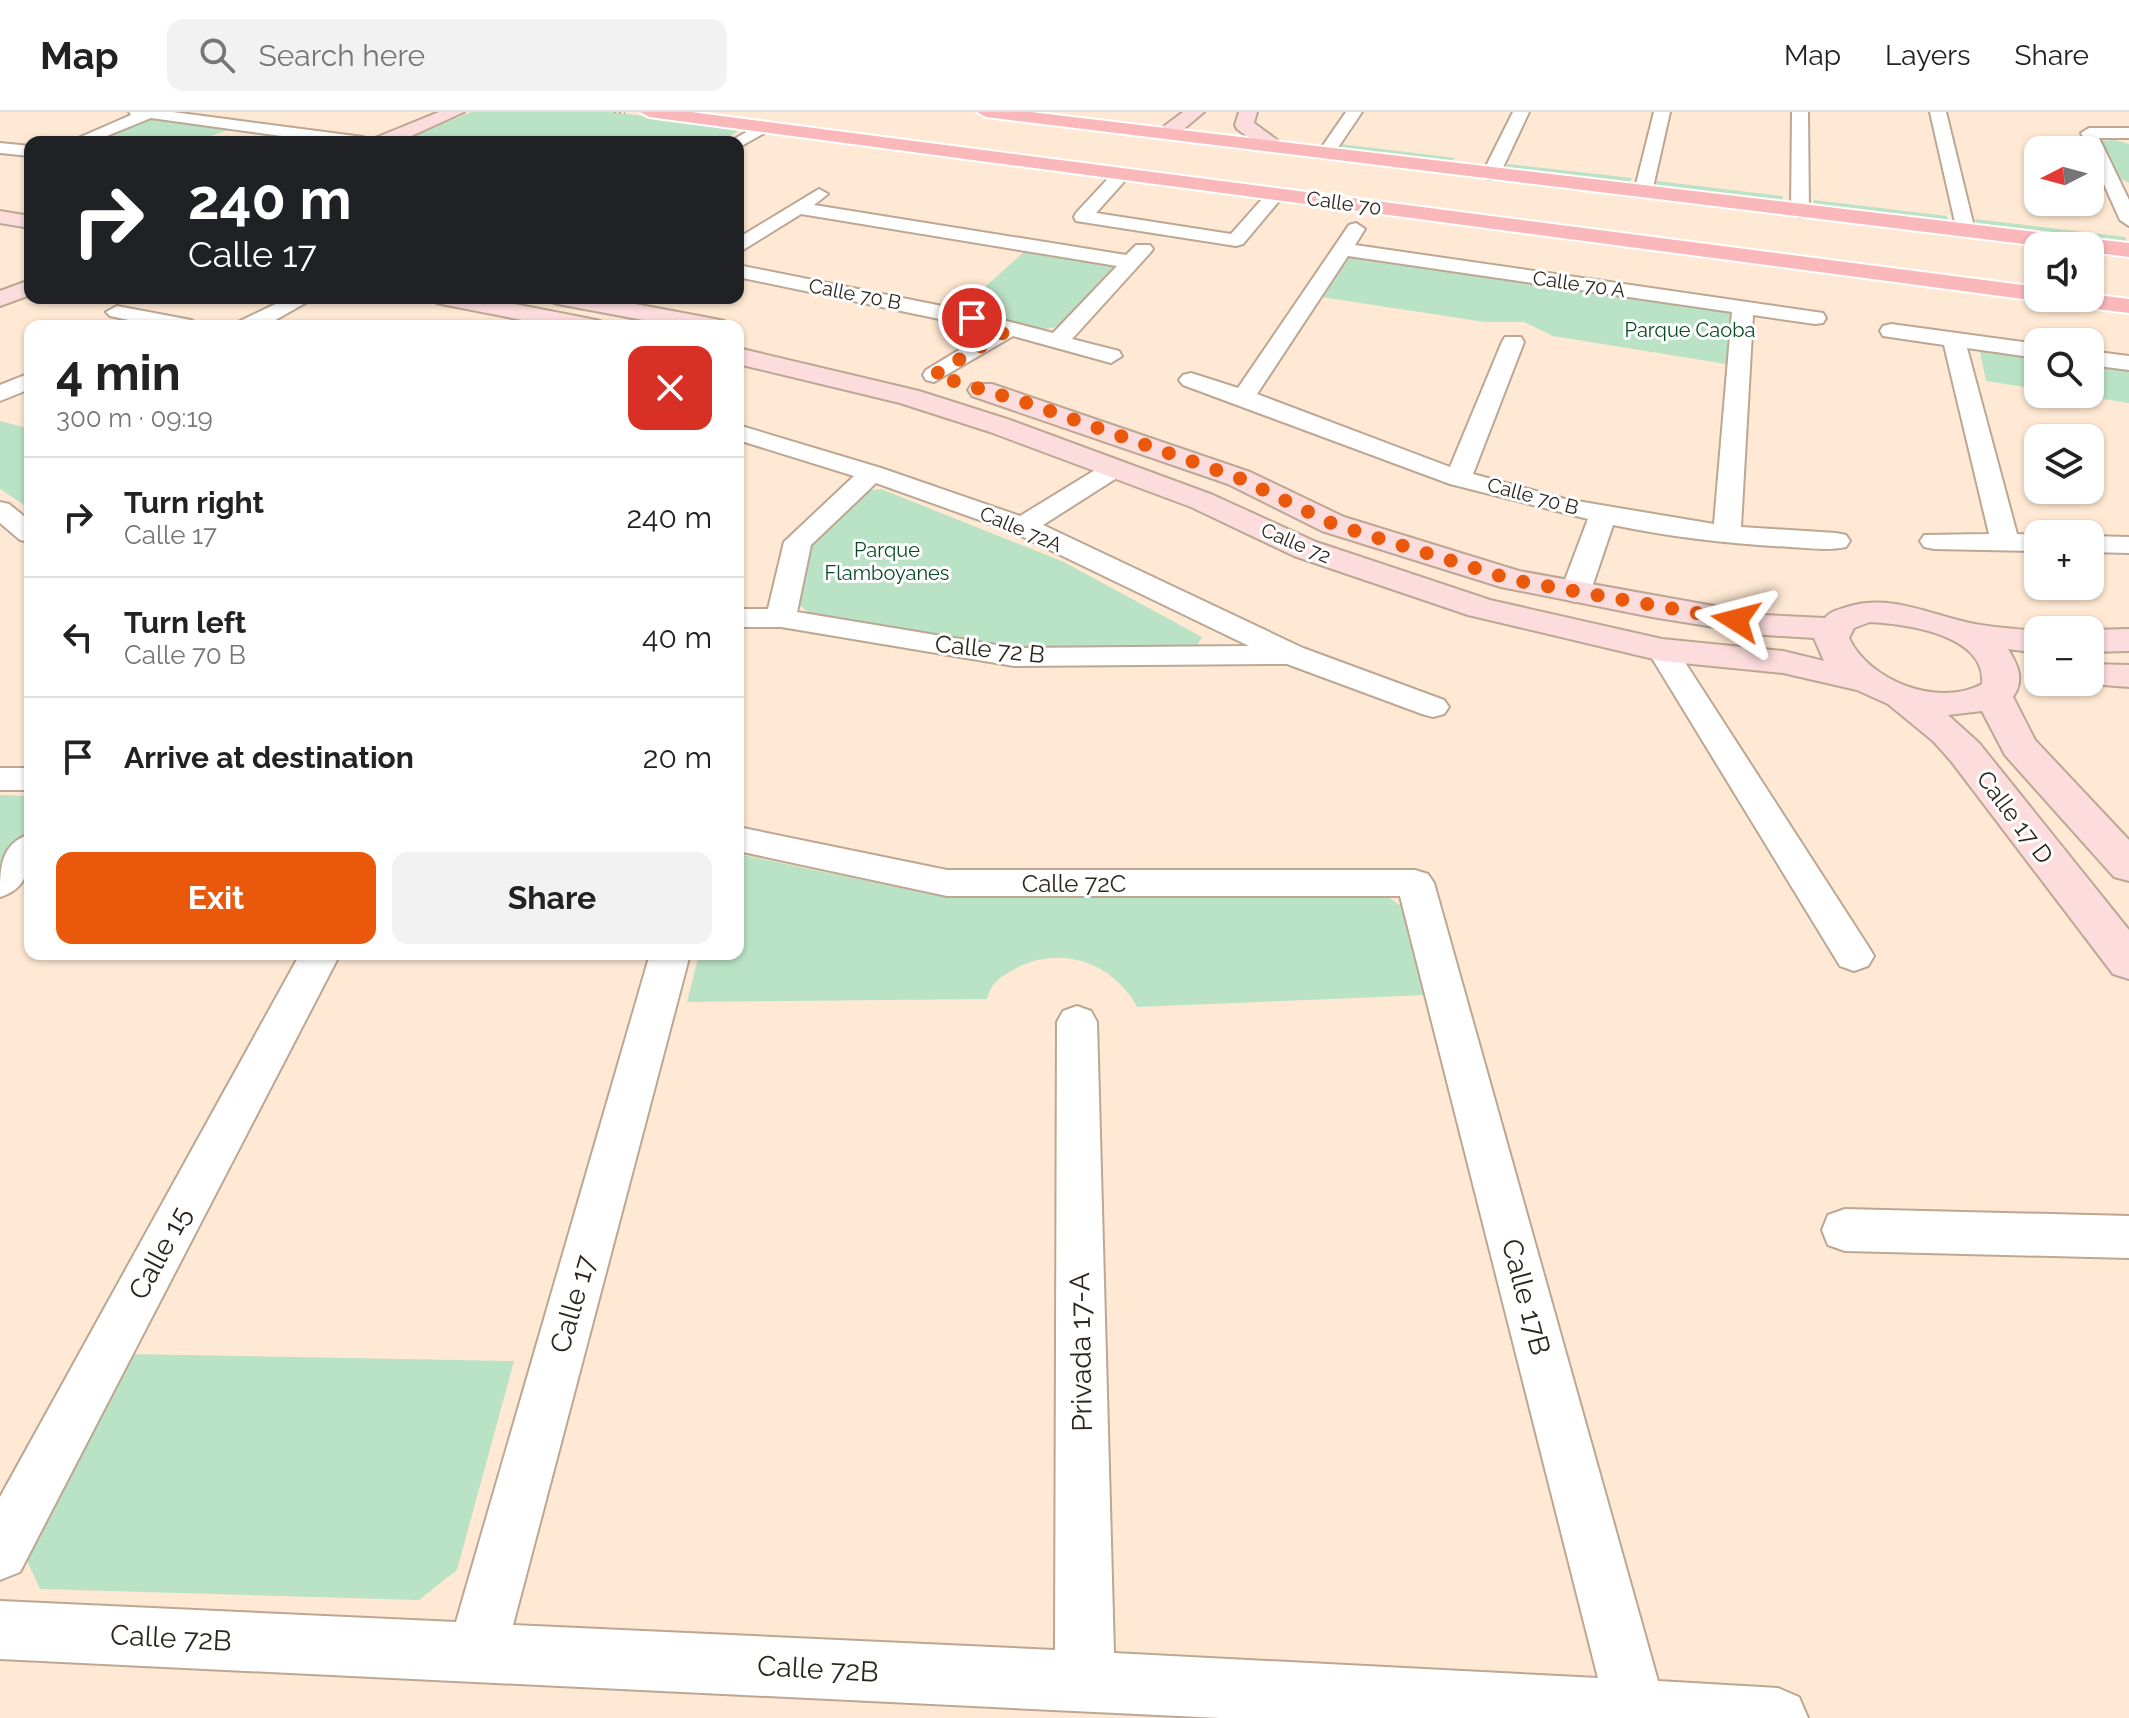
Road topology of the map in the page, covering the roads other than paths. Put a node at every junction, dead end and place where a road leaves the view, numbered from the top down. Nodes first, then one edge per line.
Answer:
1 (455, 112) edge
2 (649, 112) edge
3 (986, 112) edge
4 (1195, 112) edge
5 (1248, 112) edge
6 (1354, 112) edge
7 (1521, 112) edge
8 (1662, 112) edge
9 (1800, 112) edge
10 (1938, 112) edge
11 (142, 113) edge
12 (329, 123) dead end
13 (764, 127) junction
14 (2106, 133) junction
15 (2129, 133) edge
16 (305, 134) junction
17 (1166, 134) junction
18 (90, 136) edge
19 (300, 136) edge
20 (320, 136) edge
21 (397, 136) edge
22 (744, 138) edge
23 (2129, 141) edge
24 (1274, 147) junction
25 (0, 148) edge
26 (24, 150) edge
27 (1199, 154) junction
28 (1325, 154) junction
29 (1122, 174) junction
30 (1491, 174) junction
31 (1240, 175) junction
32 (1162, 179) junction
33 (827, 189) dead end
34 (2122, 190) edge
35 (1643, 192) junction
36 (1276, 194) junction
37 (0, 198) edge
38 (24, 202) edge
39 (798, 208) junction
40 (1800, 211) junction
41 (0, 217) edge
42 (2129, 220) edge
43 (24, 221) edge
44 (1356, 228) dead end
45 (1966, 231) junction
46 (744, 243) edge
47 (1148, 244) dead end
48 (1342, 249) junction
49 (2129, 250) edge
50 (1131, 262) junction
51 (744, 272) edge
52 (24, 289) edge
53 (2024, 292) edge
54 (0, 299) edge
55 (2104, 303) edge
56 (292, 304) edge
57 (478, 304) edge
58 (566, 304) edge
59 (595, 304) edge
60 (2129, 306) edge
61 (1743, 307) junction
62 (117, 312) dead end
63 (543, 316) junction
64 (1815, 318) dead end
65 (142, 320) edge
66 (260, 320) edge
67 (562, 320) edge
68 (682, 320) edge
69 (1011, 328) junction
70 (1891, 331) dead end
71 (744, 332) edge
72 (1954, 340) junction
73 (1058, 341) junction
74 (1513, 342) dead end
75 (2024, 349) edge
76 (827, 352) junction
77 (1111, 356) dead end
78 (744, 357) edge
79 (2104, 360) edge
80 (2129, 363) edge
81 (794, 367) junction
82 (934, 375) junction
83 (1191, 380) dead end
84 (24, 383) edge
85 (0, 394) edge
86 (1244, 396) junction
87 (744, 434) edge
88 (1190, 460) junction
89 (1114, 469) junction
90 (872, 473) junction
91 (1459, 476) junction
92 (1154, 484) junction
93 (1280, 498) junction
94 (0, 510) edge
95 (1603, 514) junction
96 (1241, 519) junction
97 (1023, 526) junction
98 (24, 529) edge
99 (1727, 532) junction
100 (1836, 541) dead end
101 (1934, 541) dead end
102 (2005, 542) junction
103 (2024, 543) edge
104 (2104, 544) edge
105 (2129, 545) edge
106 (1513, 580) junction
107 (1575, 593) junction
108 (1495, 611) junction
109 (744, 618) edge
110 (781, 618) junction
111 (1833, 629) junction
112 (2129, 640) edge
113 (2104, 641) edge
114 (1662, 650) junction
115 (1292, 655) junction
116 (2017, 674) edge
117 (2104, 675) edge
118 (2129, 676) edge
119 (1875, 685) junction
120 (1433, 707) dead end
121 (0, 779) edge
122 (24, 779) edge
123 (744, 840) edge
124 (24, 854) edge
125 (2129, 866) edge
126 (1415, 883) joint
127 (0, 884) edge
128 (1854, 956) dead end
129 (317, 960) edge
130 (668, 960) edge
131 (2129, 962) edge
132 (1077, 1022) dead end
133 (1845, 1230) dead end
134 (2129, 1237) edge
135 (0, 1552) edge
136 (0, 1630) edge
137 (476, 1654) junction
138 (1085, 1681) junction
139 (1320, 1707) edge
140 (1636, 1711) junction
141 (1778, 1718) edge

1 - 21 main road
2 - 13 main road, Calle 70
3 - 17 main road, Calle 70
4 - 17 main road
5 - 24 main road
6 - 28 street
7 - 30 street
8 - 35 street
9 - 40 street
10 - 45 street
11 - 16 street
11 - 18 street
12 - 16 street
13 - 22 street
13 - 29 main road, Calle 70
14 - 15 street
14 - 23 street
14 - 34 street
16 - 19 street
16 - 20 street
17 - 27 main road, Calle 70
24 - 27 main road, Calle 70
24 - 28 main road, Calle 70
24 - 31 main road
25 - 26 street
27 - 32 main road
28 - 30 main road, Calle 70
29 - 32 main road, Calle 70
29 - 36 street
30 - 35 main road, Calle 70
31 - 32 main road, Calle 70
31 - 36 main road, Calle 70
33 - 39 street
34 - 42 street
35 - 40 main road, Calle 70
36 - 53 main road, Calle 70
37 - 38 main road
39 - 46 street
39 - 50 street
40 - 45 main road, Calle 70
41 - 43 main road
44 - 48 street
45 - 49 main road, Calle 70
47 - 50 street
48 - 61 street, Calle 70 A
48 - 86 street
50 - 73 street
51 - 69 street, Calle 70 B
52 - 54 main road
55 - 60 main road
56 - 66 street
57 - 63 main road
58 - 63 main road
59 - 68 main road
61 - 64 street, Calle 70 A
61 - 99 street
62 - 65 street
63 - 67 main road
69 - 73 street, Calle 70 B
69 - 82 street
70 - 72 street
71 - 76 main road, Calle 72
72 - 75 street
72 - 102 street
73 - 77 street, Calle 70 B
74 - 91 street
76 - 81 main road
76 - 82 main road, Calle 72
78 - 81 main road, Calle 72
79 - 80 street
81 - 89 main road, Calle 72
82 - 88 main road, Calle 72
83 - 86 street, Calle 70 B
84 - 85 street
86 - 91 street, Calle 70 B
87 - 90 street, Calle 72A
88 - 92 main road
88 - 93 main road, Calle 72
89 - 92 main road, Calle 72
89 - 97 street
90 - 97 street, Calle 72A
90 - 110 street
91 - 95 street, Calle 70 B
92 - 96 main road, Calle 72
93 - 96 main road
93 - 106 main road, Calle 72
94 - 98 street
95 - 99 street, Calle 70 B
95 - 107 street
96 - 108 main road, Calle 72
97 - 115 street, Calle 72A
99 - 100 street, Calle 70 B
101 - 102 street
102 - 103 street
104 - 105 street
106 - 107 main road, Calle 72
106 - 108 main road
107 - 111 main road, Calle 72
108 - 114 main road, Calle 72
109 - 110 street, Calle 72 B
110 - 115 street, Calle 72 B
111 - 116 main road, Calle 17 D
111 - 119 main road
112 - 113 main road
114 - 119 main road, Calle 72
114 - 128 street
115 - 120 street, Calle 72A
116 - 119 main road, Calle 72
116 - 125 main road, Calle 17 D
117 - 118 main road
119 - 131 main road, Calle 17 D
121 - 122 street
123 - 126 street, Calle 72C
124 - 127 street
126 - 140 street, Calle 17B
129 - 135 street, Calle 15
130 - 137 street, Calle 17
132 - 138 street, Privada 17-A
133 - 134 street
136 - 137 street, Calle 72B
137 - 138 street, Calle 72B
138 - 139 street, Calle 72B
139 - 140 street, Calle 72B
140 - 141 street, Calle 72B

